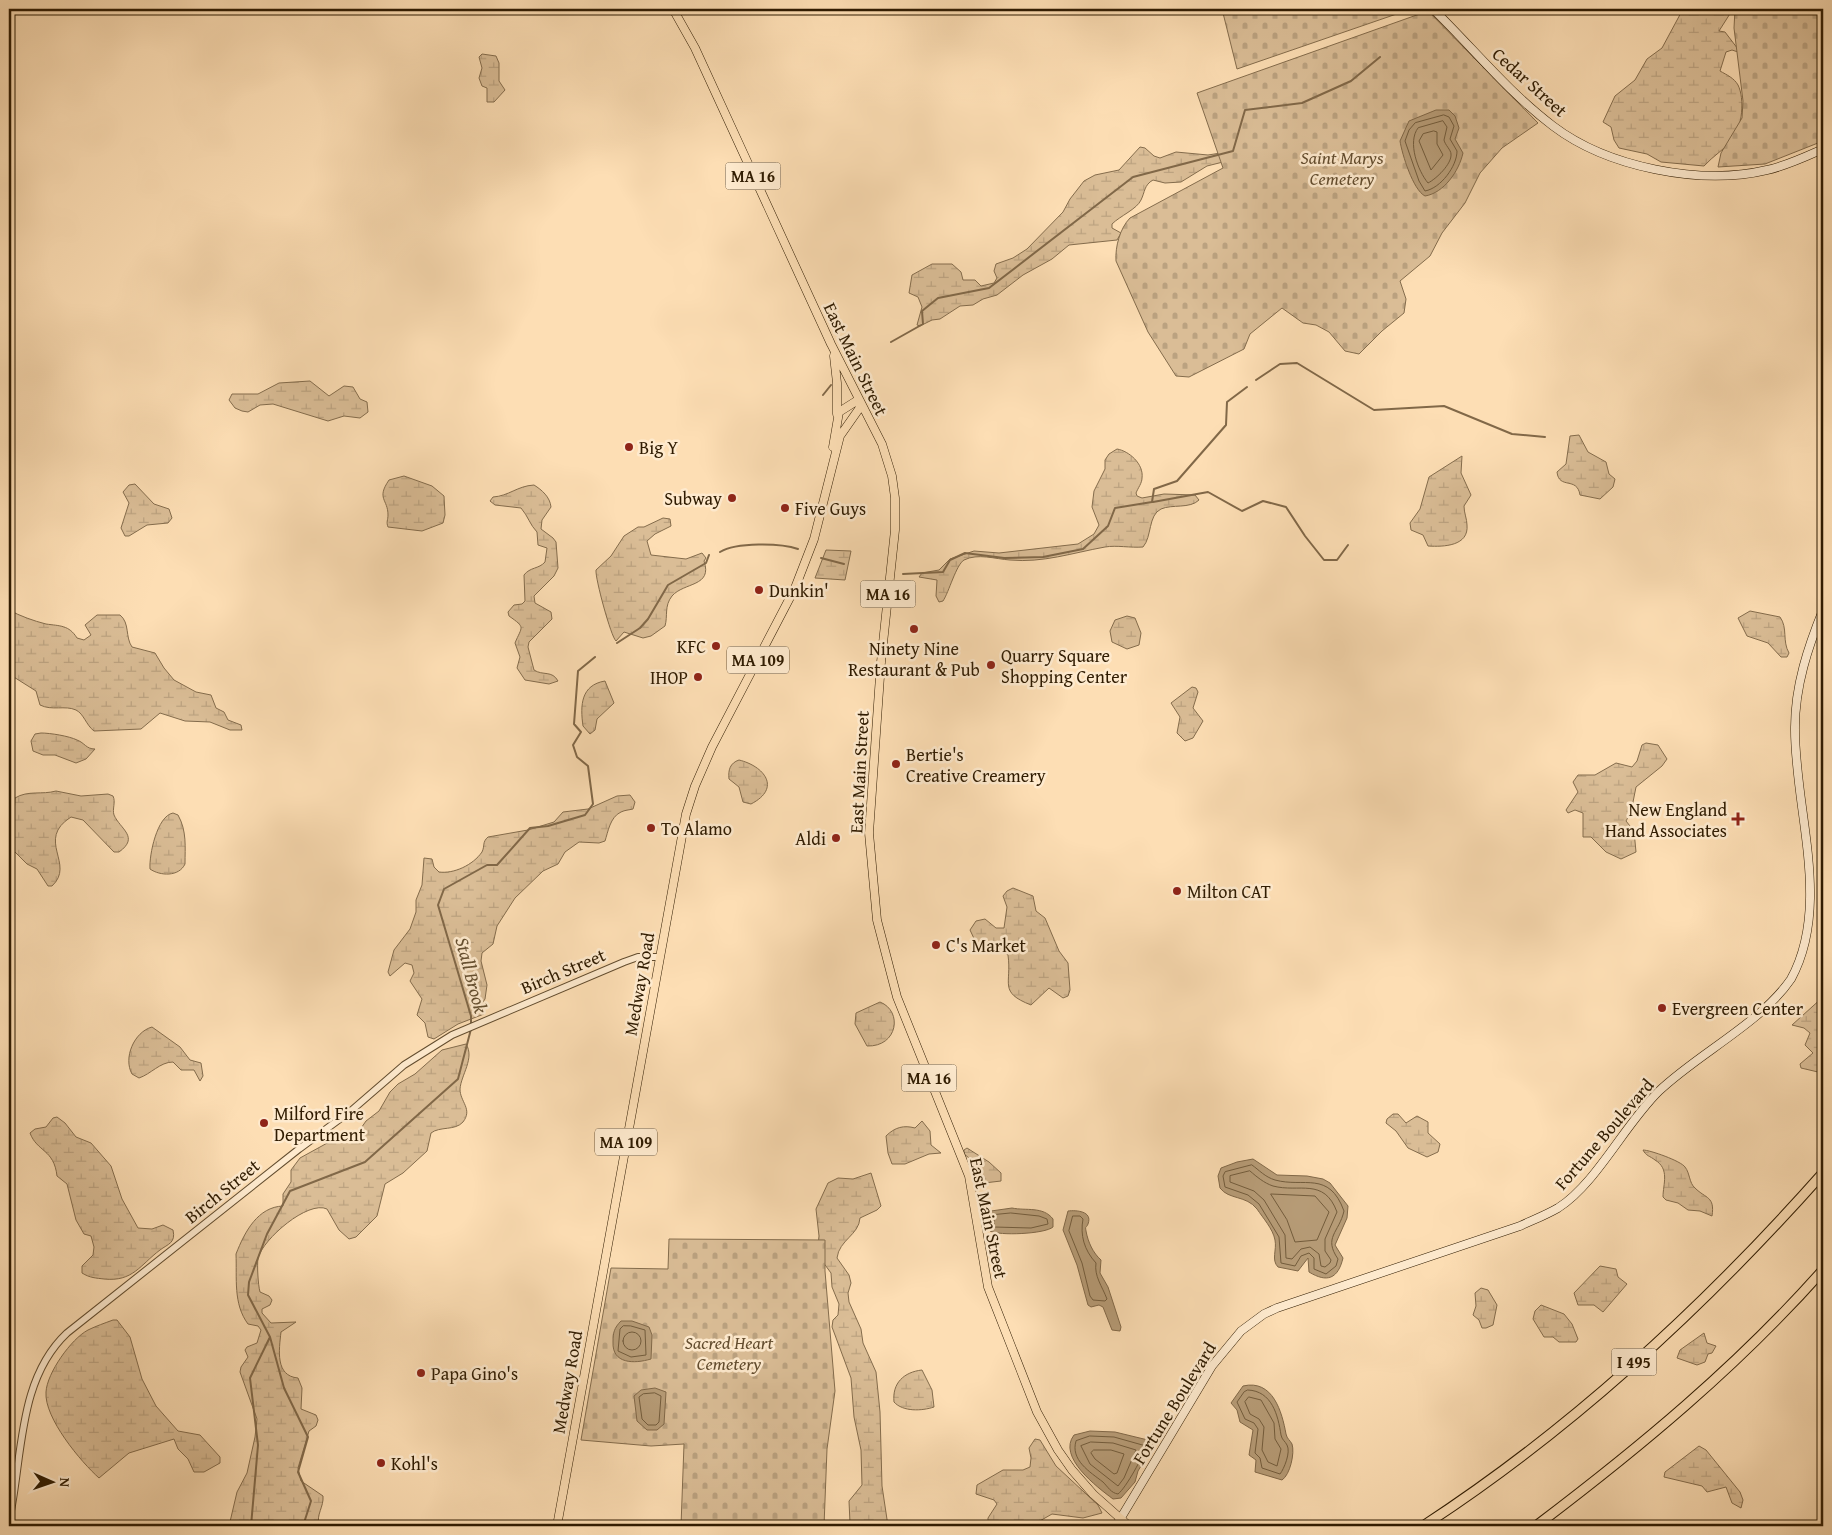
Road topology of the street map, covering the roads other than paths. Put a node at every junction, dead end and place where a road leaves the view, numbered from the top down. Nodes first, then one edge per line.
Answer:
1 (673, 9) edge
2 (1433, 9) edge
3 (1823, 148) edge
4 (831, 344) junction
5 (859, 403) junction
6 (836, 423) junction
7 (830, 471) junction
8 (1823, 610) edge
9 (659, 957) junction
10 (1823, 1173) edge
11 (1823, 1270) edge
12 (1120, 1519) junction
13 (9, 1521) edge
14 (557, 1526) edge
15 (1116, 1526) edge
16 (1129, 1526) edge
17 (1423, 1526) edge
18 (1536, 1526) edge

1 - 4 main road, East Main Street / MA 16
2 - 3 main road, Cedar Street
4 - 5 main road, East Main Street / MA 16
4 - 6 main road, Medway Road
5 - 6 main road
5 - 7 main road, Medway Road / MA 109
5 - 12 main road, East Main Street / MA 16
6 - 7 main road, Medway Road / MA 109
7 - 9 main road, Medway Road / MA 109
8 - 12 main road, Fortune Boulevard
9 - 13 street, Birch Street
9 - 14 main road, Medway Road / MA 109
10 - 17 highway, I 495
11 - 18 highway
12 - 15 main road, Fortune Boulevard
12 - 16 main road, East Main Street / MA 16

